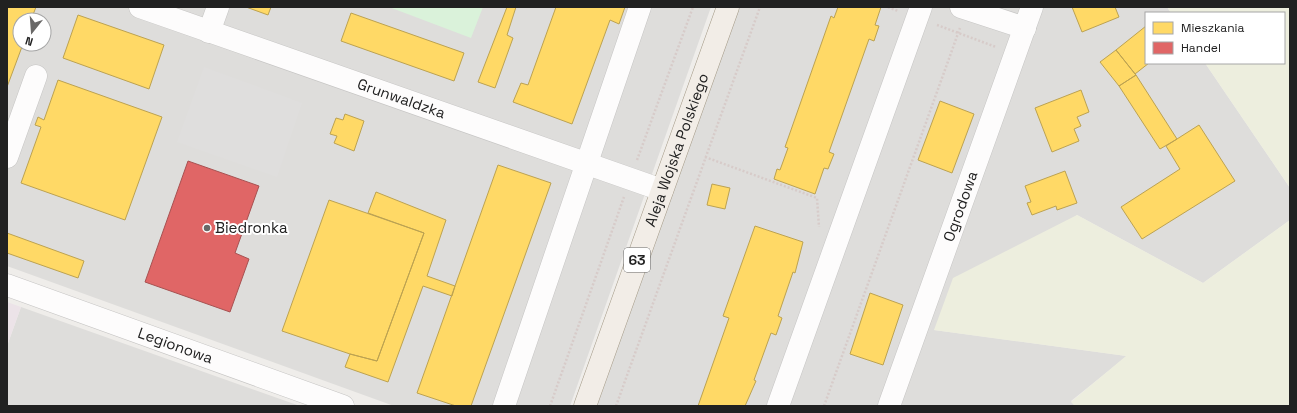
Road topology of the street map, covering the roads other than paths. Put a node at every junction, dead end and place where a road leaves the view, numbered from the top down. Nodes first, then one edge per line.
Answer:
1 (140, 7) edge
2 (218, 7) edge
3 (640, 7) edge
4 (728, 7) edge
5 (1032, 7) edge
6 (964, 8) edge
7 (919, 13) edge
8 (1025, 28) junction
9 (209, 32) junction
10 (36, 76) dead end
11 (7, 157) edge
12 (586, 163) junction
13 (662, 190) junction
14 (7, 285) edge
15 (343, 406) edge
16 (504, 406) edge
17 (586, 406) edge
18 (778, 406) edge
19 (889, 406) edge

1 - 9 street, Grunwaldzka
2 - 9 street
3 - 12 street
4 - 13 main road, Aleja Wojska Polskiego / 63
5 - 8 street, Ogrodowa
6 - 8 street
7 - 18 street
8 - 19 street, Ogrodowa
9 - 12 street, Grunwaldzka
10 - 11 street
12 - 13 street, Grunwaldzka
12 - 16 street
13 - 17 main road, Aleja Wojska Polskiego / 63
14 - 15 street, Legionowa

